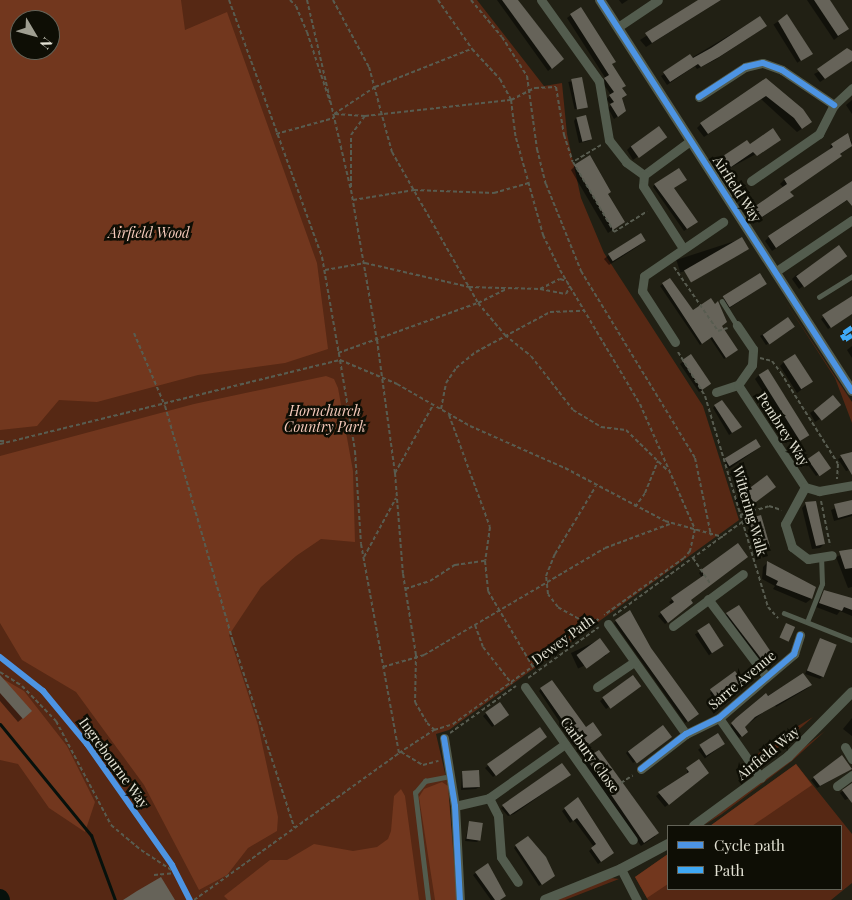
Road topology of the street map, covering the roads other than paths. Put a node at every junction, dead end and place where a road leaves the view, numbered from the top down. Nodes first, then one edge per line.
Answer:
1 (541, 0) edge
2 (600, 0) edge
3 (658, 0) edge
4 (618, 27) junction
5 (852, 88) edge
6 (699, 97) dead end
7 (834, 105) junction
8 (690, 140) junction
9 (644, 175) junction
10 (751, 181) dead end
11 (723, 222) dead end
12 (849, 222) edge
13 (852, 233) edge
14 (684, 248) junction
15 (775, 272) junction
16 (852, 276) edge
17 (819, 297) dead end
18 (722, 301) dead end
19 (737, 325) joint
20 (673, 339) road end
21 (738, 385) junction
22 (852, 391) edge
23 (716, 392) dead end
24 (852, 485) edge
25 (805, 487) junction
26 (832, 555) road end
27 (821, 559) junction
28 (743, 574) dead end
29 (708, 599) junction
30 (784, 613) dead end
31 (807, 622) junction
32 (608, 624) dead end
33 (673, 626) dead end
34 (800, 635) dead end
35 (852, 640) edge
36 (634, 662) junction
37 (766, 676) junction
38 (525, 687) dead end
39 (598, 687) dead end
40 (852, 692) edge
41 (719, 718) junction
42 (686, 734) junction
43 (444, 738) road end
44 (564, 744) junction
45 (845, 747) dead end
46 (852, 759) edge
47 (641, 769) road end
48 (852, 774) edge
49 (451, 776) junction
50 (761, 778) junction
51 (837, 786) dead end
52 (489, 798) junction
53 (455, 806) junction
54 (695, 825) edge
55 (633, 840) dead end
56 (667, 845) edge
57 (621, 869) junction
58 (518, 882) dead end
59 (428, 900) edge
60 (460, 900) edge
61 (545, 900) edge
62 (637, 900) edge

1 - 9 street
2 - 4 street, Airfield Way
3 - 4 street
4 - 8 street, Airfield Way
5 - 7 street
6 - 7 street
7 - 10 street
8 - 9 street
8 - 15 street, Airfield Way
9 - 14 street
11 - 14 street
12 - 13 street
12 - 15 street
14 - 20 street
15 - 22 street, Airfield Way
16 - 17 lane
18 - 19 lane
19 - 21 street, Pembrey Way
21 - 23 street, Pembrey Way
21 - 25 street, Pembrey Way
24 - 25 street, Pembrey Way
25 - 27 street, Pembrey Way
26 - 27 street
27 - 31 lane
28 - 29 street
29 - 33 street
29 - 37 street
30 - 31 lane
31 - 35 lane
32 - 36 street
34 - 37 street, Sarre Avenue
36 - 39 street
36 - 42 street
37 - 41 street, Sarre Avenue
38 - 44 street, Carbury Close
40 - 50 street, Airfield Way
41 - 42 street, Sarre Avenue
41 - 50 street, Sarre Avenue
42 - 47 street, Sarre Avenue
43 - 49 street
44 - 52 street
44 - 55 street, Carbury Close
45 - 46 street
48 - 51 street
49 - 53 street
49 - 59 lane
50 - 54 street, Airfield Way
52 - 53 street
52 - 58 street
53 - 60 street
56 - 57 street
57 - 61 street
57 - 62 street

